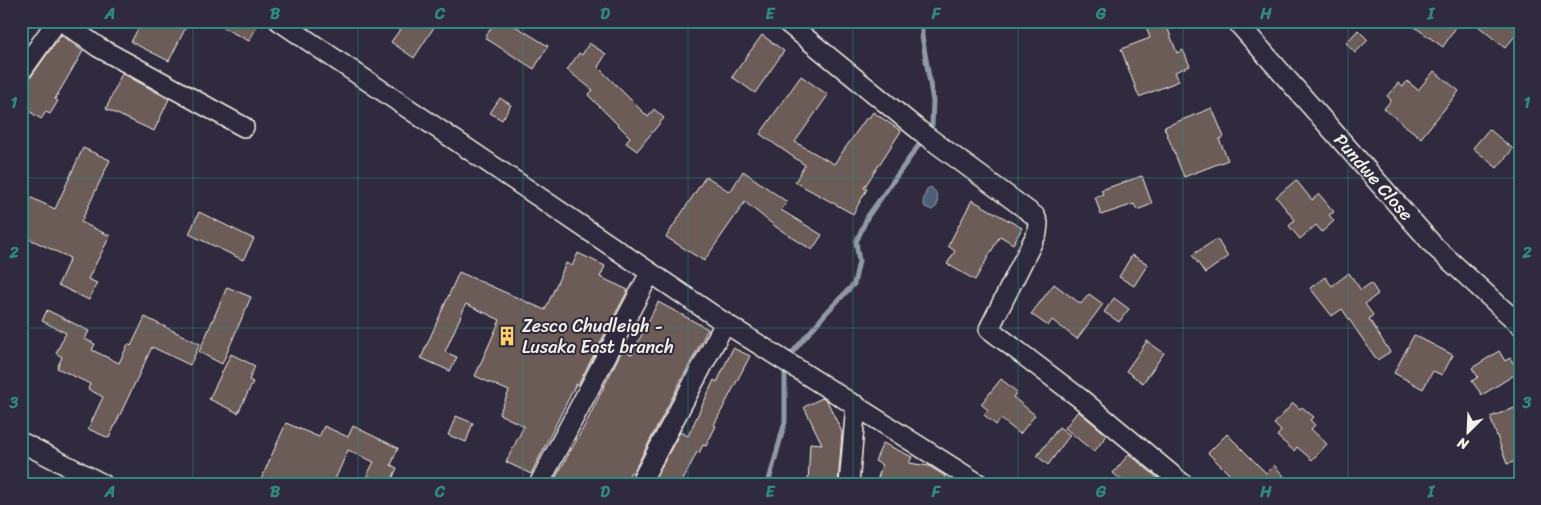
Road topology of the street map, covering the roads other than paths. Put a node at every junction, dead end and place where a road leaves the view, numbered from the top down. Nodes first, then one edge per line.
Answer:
1 (57, 21) edge
2 (61, 21) edge
3 (279, 21) edge
4 (785, 21) edge
5 (1236, 21) edge
6 (21, 72) edge
7 (244, 127) dead end
8 (650, 273) junction
9 (724, 323) junction
10 (1520, 325) edge
11 (856, 405) junction
12 (21, 442) edge
13 (973, 482) edge
14 (103, 484) edge
15 (539, 484) edge
16 (640, 484) edge
17 (849, 484) edge
18 (1183, 484) edge

1 - 6 street
2 - 7 street
3 - 8 street
4 - 18 street
5 - 10 street, Pundwe Close
8 - 9 street
8 - 15 street
9 - 11 street
9 - 16 street
11 - 13 street
11 - 17 street
12 - 14 street

